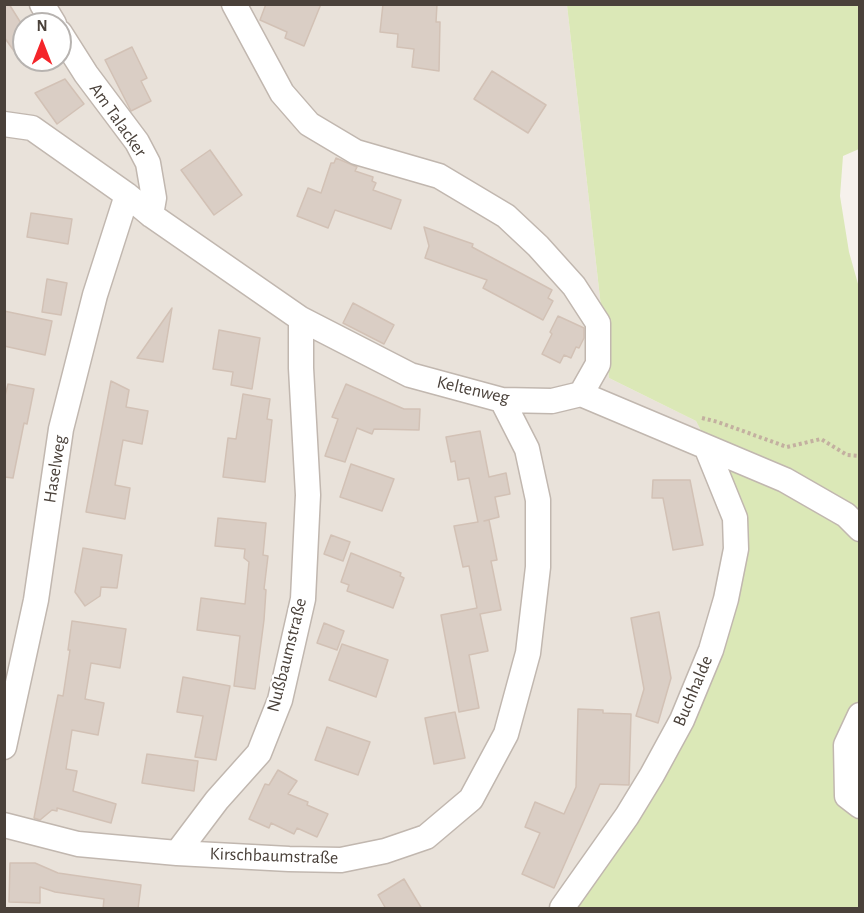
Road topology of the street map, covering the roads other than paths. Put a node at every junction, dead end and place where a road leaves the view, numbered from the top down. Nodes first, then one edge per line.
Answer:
1 (234, 4) edge
2 (72, 52) edge
3 (4, 124) edge
4 (127, 195) junction
5 (151, 215) junction
6 (301, 319) junction
7 (581, 394) junction
8 (502, 400) junction
9 (707, 448) junction
10 (860, 530) edge
11 (860, 715) edge
12 (4, 747) edge
13 (860, 806) edge
14 (4, 825) edge
15 (177, 853) junction
16 (562, 909) edge

1 - 7 street
2 - 5 street, Am Talacker
3 - 4 street, Keltenweg
4 - 5 street, Keltenweg
4 - 12 street, Haselweg
5 - 6 street, Keltenweg
6 - 8 street, Keltenweg
6 - 15 street, Nußbaumstraße
7 - 8 street, Keltenweg
7 - 9 street
8 - 15 street, Kirschbaumstraße
9 - 10 street
9 - 16 street, Buchhalde
11 - 13 street
14 - 15 street, Kirschbaumstraße

